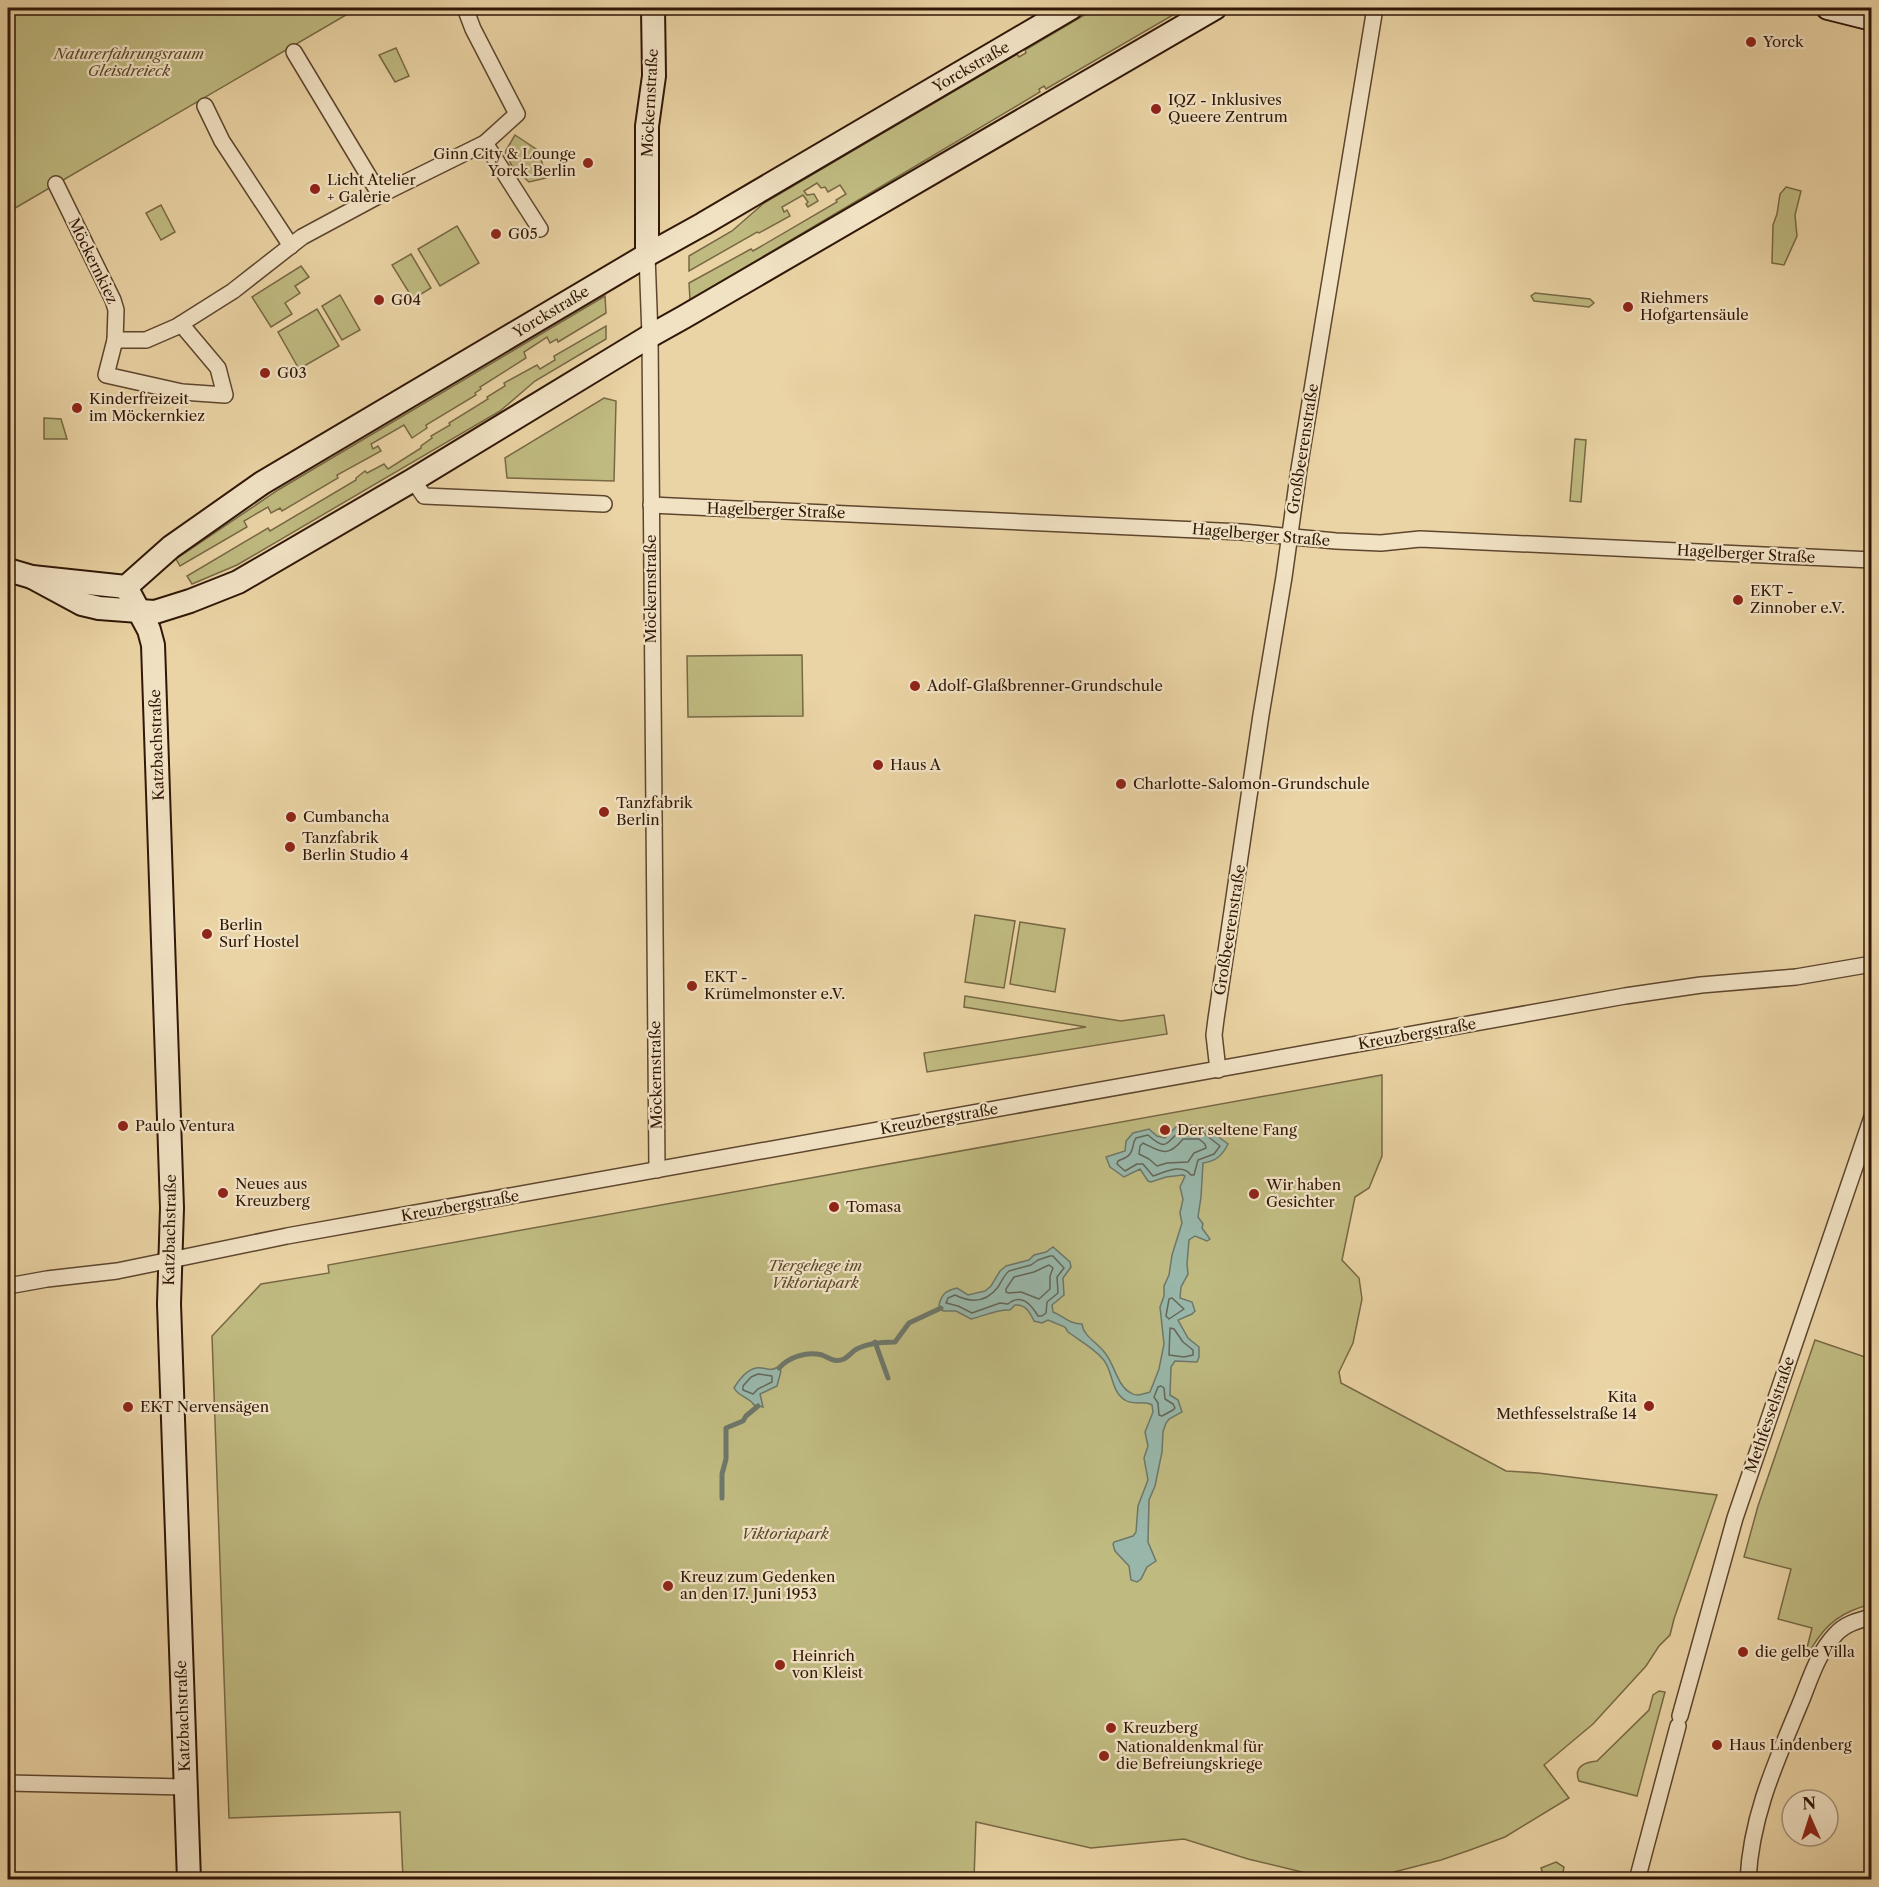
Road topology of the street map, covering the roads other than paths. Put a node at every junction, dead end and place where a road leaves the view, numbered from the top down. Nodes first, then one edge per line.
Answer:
1 (465, 8) edge
2 (653, 8) edge
3 (1071, 8) edge
4 (1215, 8) edge
5 (1375, 8) edge
6 (1827, 8) edge
7 (1872, 19) edge
8 (294, 52) dead end
9 (205, 106) dead end
10 (485, 143) junction
11 (56, 184) dead end
12 (380, 195) junction
13 (540, 229) dead end
14 (291, 246) junction
15 (647, 255) junction
16 (182, 324) junction
17 (650, 336) junction
18 (115, 340) junction
19 (413, 480) junction
20 (604, 504) dead end
21 (651, 505) junction
22 (1290, 537) junction
23 (1872, 560) edge
24 (8, 570) edge
25 (32, 577) junction
26 (126, 587) junction
27 (139, 611) junction
28 (1872, 964) edge
29 (1218, 1070) junction
30 (1872, 1117) edge
31 (657, 1170) junction
32 (171, 1259) junction
33 (8, 1286) edge
34 (1872, 1617) edge
35 (8, 1783) edge
36 (185, 1787) junction
37 (189, 1880) edge
38 (1636, 1880) edge
39 (1748, 1880) edge

1 - 10 street
2 - 15 main road, Möckernstraße
3 - 15 main road, Yorckstraße
4 - 17 main road
5 - 22 street, Großbeerenstraße
6 - 7 main road
8 - 12 street
9 - 14 street
10 - 12 street
10 - 13 street
11 - 18 street, Möckernkiez
12 - 14 street
14 - 16 street
15 - 17 street, Möckernstraße
15 - 26 main road, Yorckstraße
16 - 18 street
16 - 18 street, Möckernkiez
17 - 19 main road
17 - 21 street, Möckernstraße
19 - 20 street
19 - 27 main road
21 - 22 street, Hagelberger Straße
21 - 31 street, Möckernstraße
22 - 23 street, Hagelberger Straße
22 - 29 street, Großbeerenstraße
24 - 25 main road
25 - 26 main road
25 - 27 main road
26 - 27 main road, Katzbachstraße
27 - 32 main road, Katzbachstraße
28 - 29 street, Kreuzbergstraße
29 - 31 street, Kreuzbergstraße
30 - 38 street, Methfesselstraße
31 - 32 street, Kreuzbergstraße
32 - 33 street, Kreuzbergstraße
32 - 36 main road, Katzbachstraße
34 - 39 street
35 - 36 street
36 - 37 main road, Katzbachstraße

